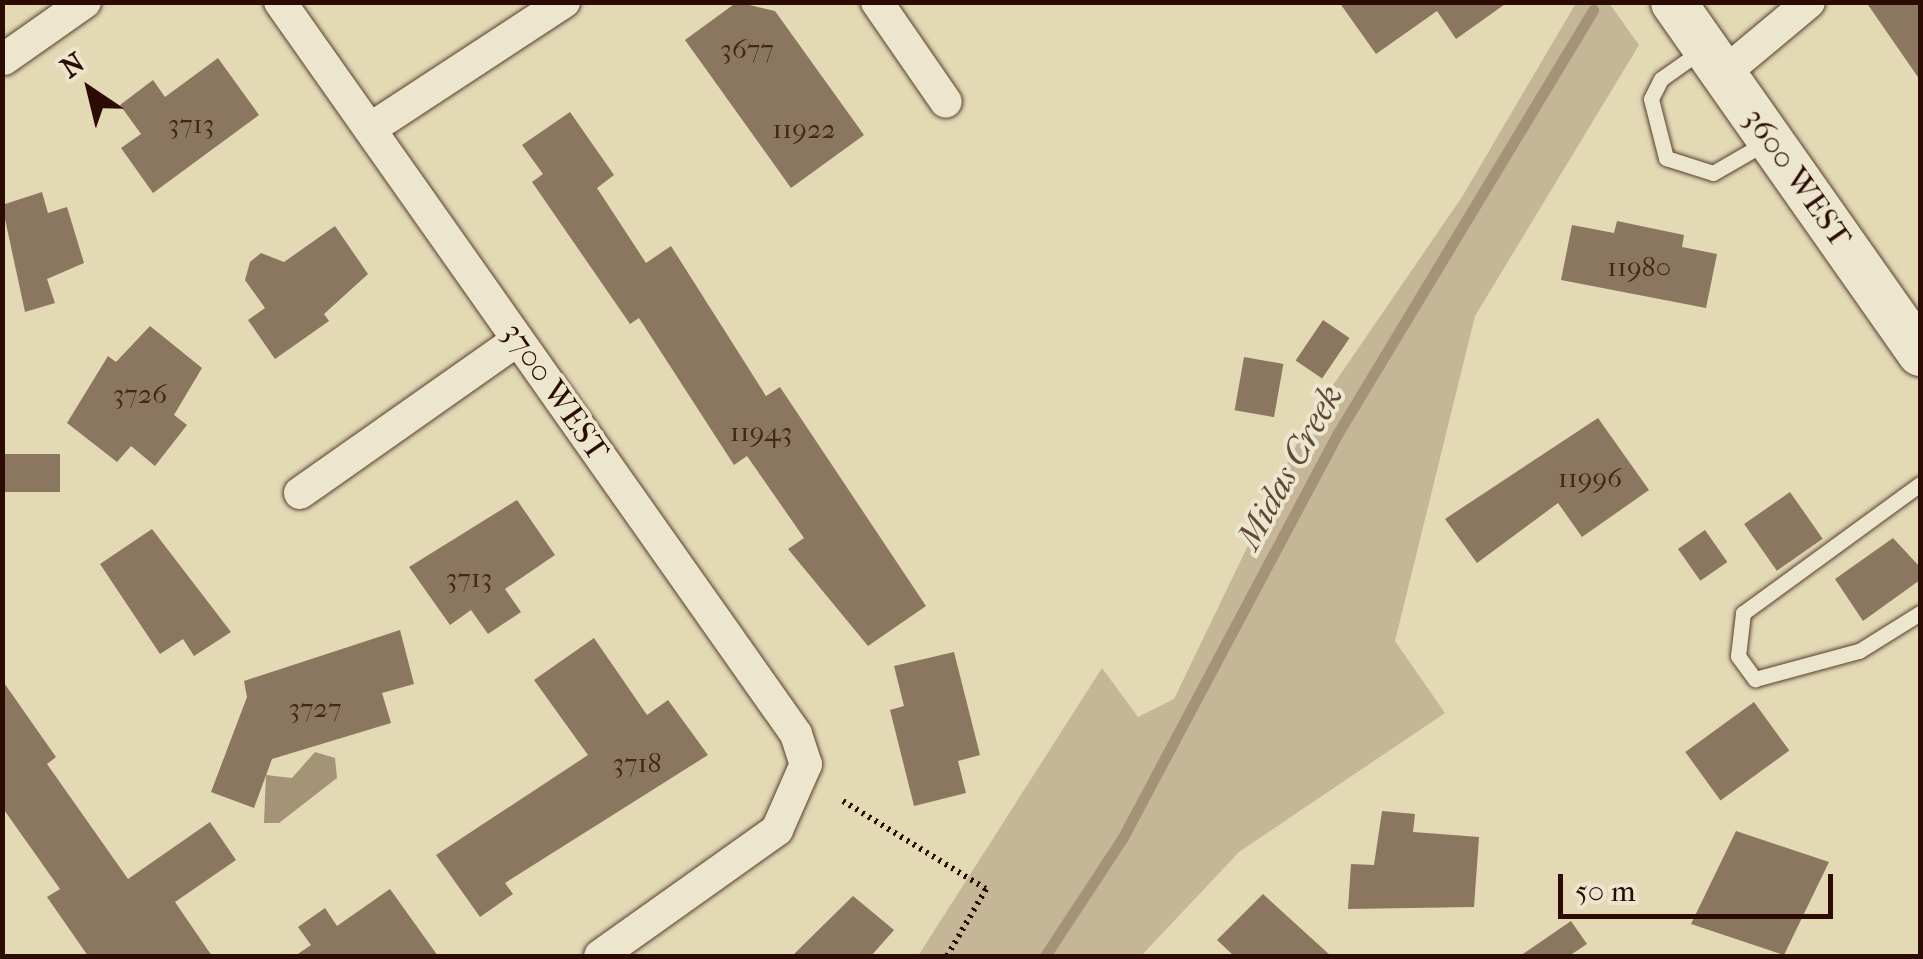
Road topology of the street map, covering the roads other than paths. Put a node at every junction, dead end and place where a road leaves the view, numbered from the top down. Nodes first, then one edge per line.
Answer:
1 (85, 2) edge
2 (280, 2) edge
3 (564, 2) edge
4 (877, 2) edge
5 (1673, 2) edge
6 (1809, 2) edge
7 (4, 59) edge
8 (1714, 61) junction
9 (946, 102) dead end
10 (370, 129) junction
11 (1770, 140) junction
12 (518, 340) junction
13 (1920, 353) edge
14 (1920, 484) edge
15 (300, 493) dead end
16 (1920, 613) edge
17 (600, 956) edge

1 - 7 street
2 - 10 street, 3700 WEST
3 - 10 street
4 - 9 street
5 - 8 main road, 3600 WEST
6 - 8 street
8 - 11 main road, 3600 WEST
8 - 11 lane
10 - 12 street, 3700 WEST
11 - 13 main road, 3600 WEST
12 - 15 street
12 - 17 street, 3700 WEST
14 - 16 lane

